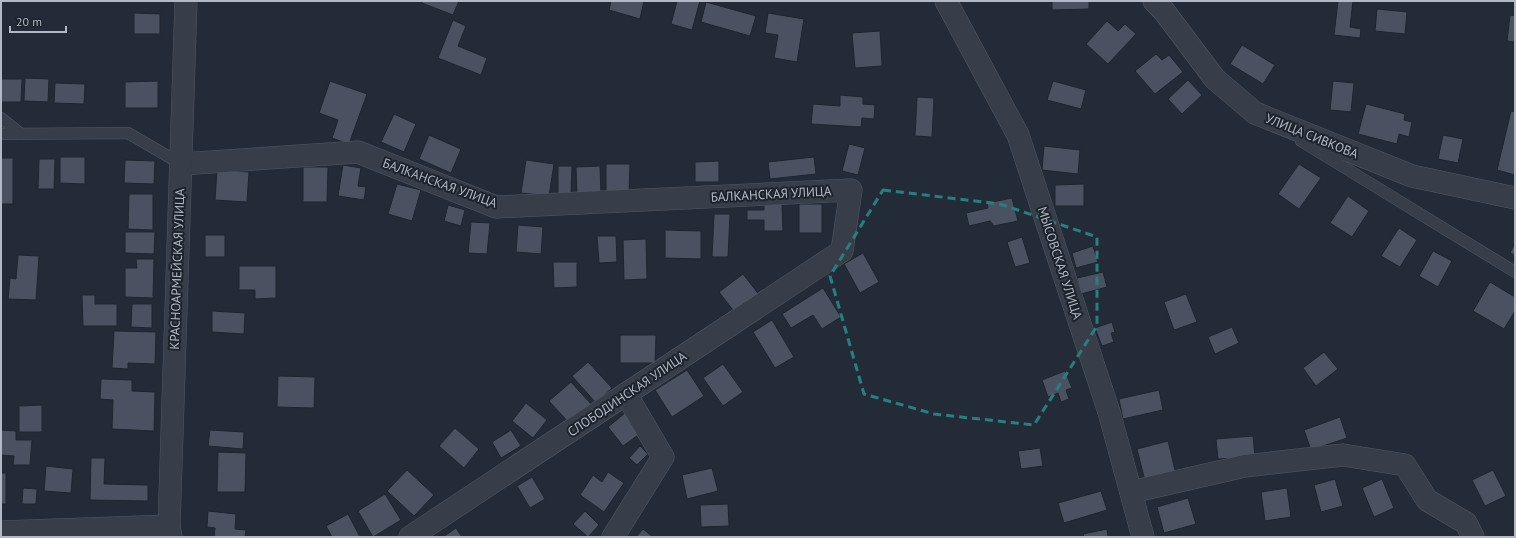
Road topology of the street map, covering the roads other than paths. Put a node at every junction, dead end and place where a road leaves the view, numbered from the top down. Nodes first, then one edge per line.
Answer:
1 (186, 1) edge
2 (946, 1) edge
3 (1154, 1) edge
4 (1255, 112) junction
5 (1, 118) edge
6 (1, 134) edge
7 (21, 134) junction
8 (181, 164) junction
9 (1515, 198) edge
10 (842, 250) joint
11 (1515, 272) edge
12 (626, 394) junction
13 (1131, 492) junction
14 (170, 531) edge
15 (1, 532) edge
16 (410, 537) edge
17 (613, 537) edge
18 (1143, 537) edge
19 (1473, 537) edge

1 - 8 street, КРАСНОАРМЕЙСКАЯ УЛИЦА
2 - 13 street, МЫСОВСКАЯ УЛИЦА
3 - 4 street, УЛИЦА СИВКОВА
4 - 9 street, УЛИЦА СИВКОВА
4 - 11 lane
5 - 7 lane
6 - 7 lane
7 - 8 lane
8 - 10 street, БАЛКАНСКАЯ УЛИЦА
8 - 14 street, КРАСНОАРМЕЙСКАЯ УЛИЦА
10 - 12 street, СЛОБОДИНСКАЯ УЛИЦА
12 - 16 street, СЛОБОДИНСКАЯ УЛИЦА
12 - 17 street
13 - 18 street, МЫСОВСКАЯ УЛИЦА
13 - 19 street
14 - 15 street

